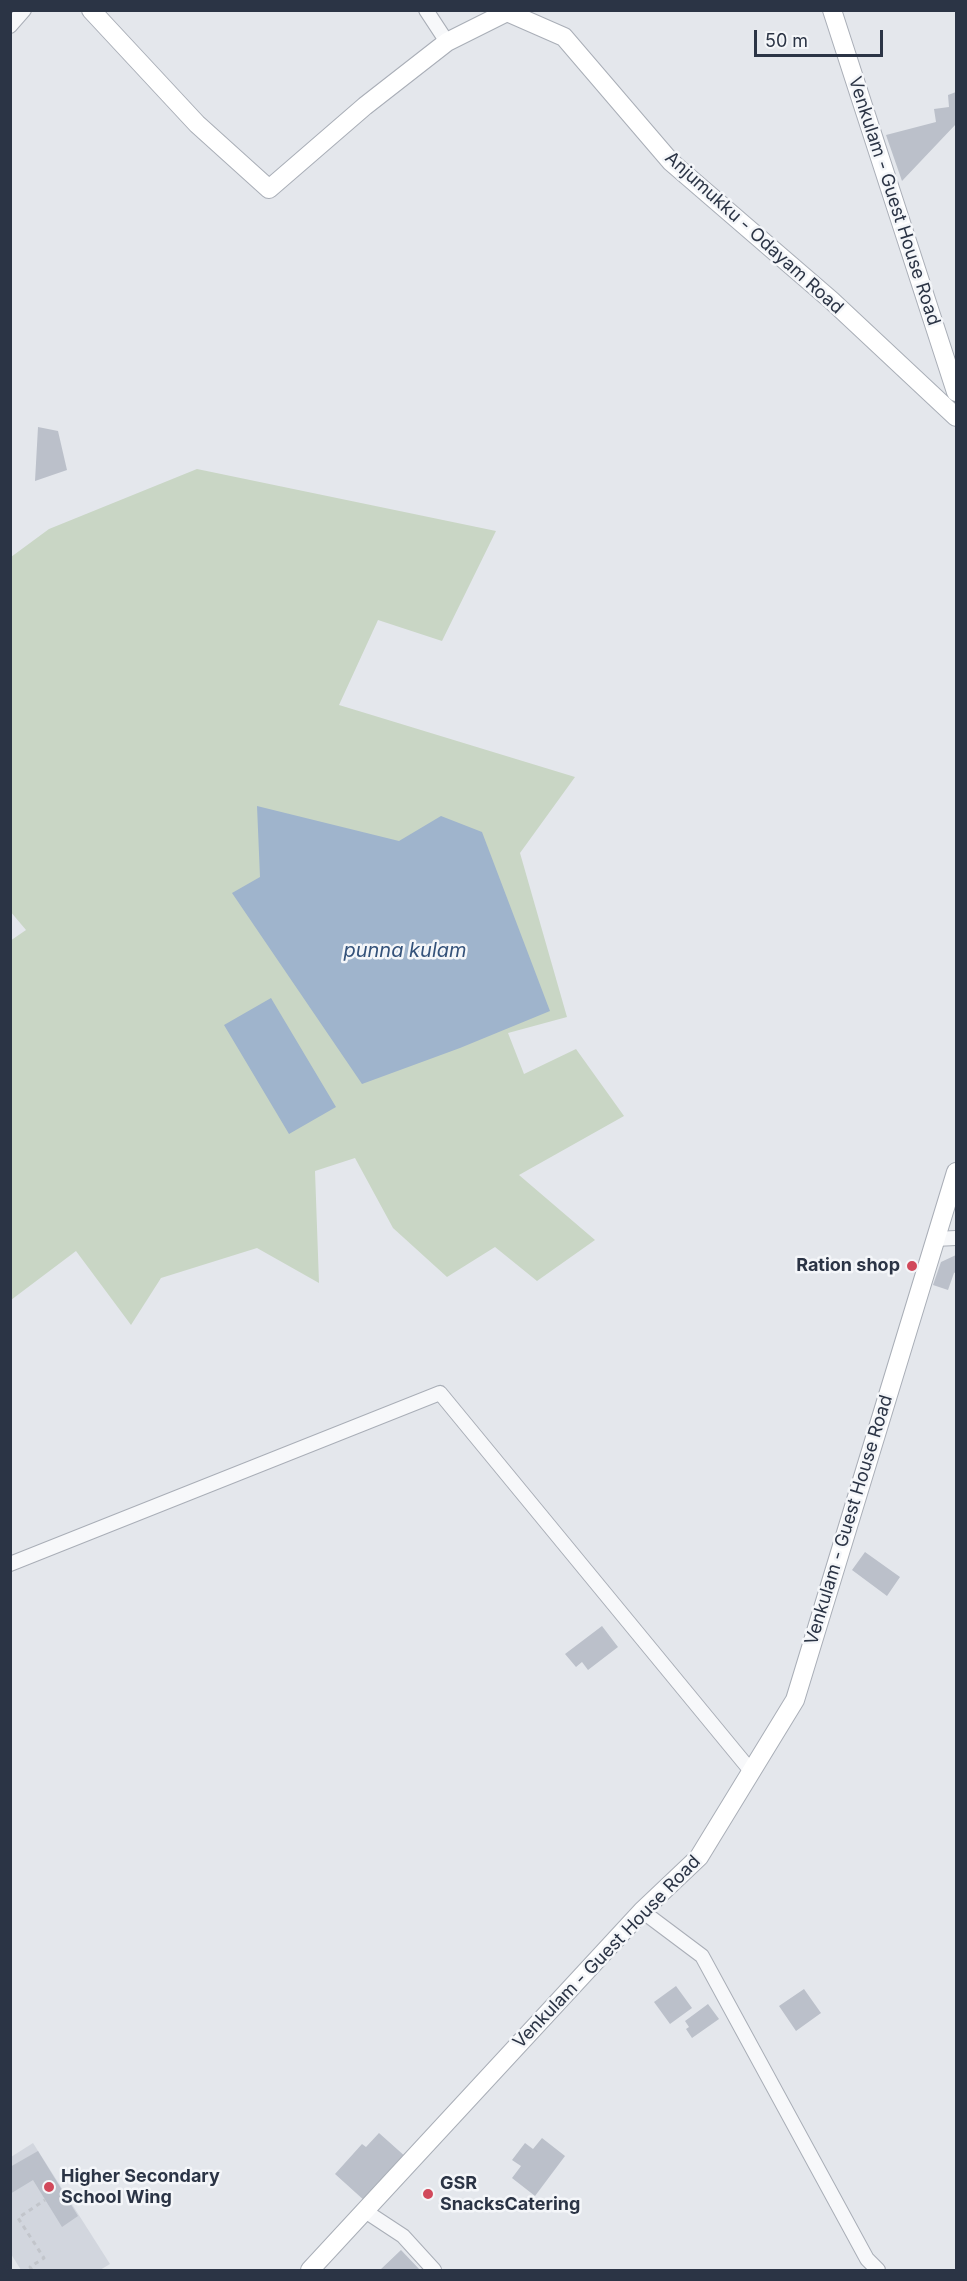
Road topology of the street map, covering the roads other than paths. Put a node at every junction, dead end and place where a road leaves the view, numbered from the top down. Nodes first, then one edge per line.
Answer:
1 (24, 10) edge
2 (91, 10) edge
3 (426, 10) edge
4 (831, 10) edge
5 (520, 14) edge
6 (10, 26) edge
7 (447, 42) junction
8 (956, 387) edge
9 (957, 417) edge
10 (957, 1172) edge
11 (957, 1238) edge
12 (935, 1239) junction
13 (10, 1564) edge
14 (751, 1772) junction
15 (642, 1911) junction
16 (365, 2211) junction
17 (310, 2271) edge
18 (434, 2271) edge
19 (878, 2271) edge

1 - 6 street
2 - 7 main road, Anjumukku - Odayam Road
3 - 7 street
4 - 8 main road, Venkulam - Guest House Road
5 - 7 main road, Anjumukku - Odayam Road
5 - 9 main road, Anjumukku - Odayam Road
10 - 12 main road, Venkulam - Guest House Road
11 - 12 street
12 - 14 main road, Venkulam - Guest House Road
13 - 14 street
14 - 15 main road, Venkulam - Guest House Road
15 - 16 main road, Venkulam - Guest House Road
15 - 19 street
16 - 17 main road, Venkulam - Guest House Road
16 - 18 street

